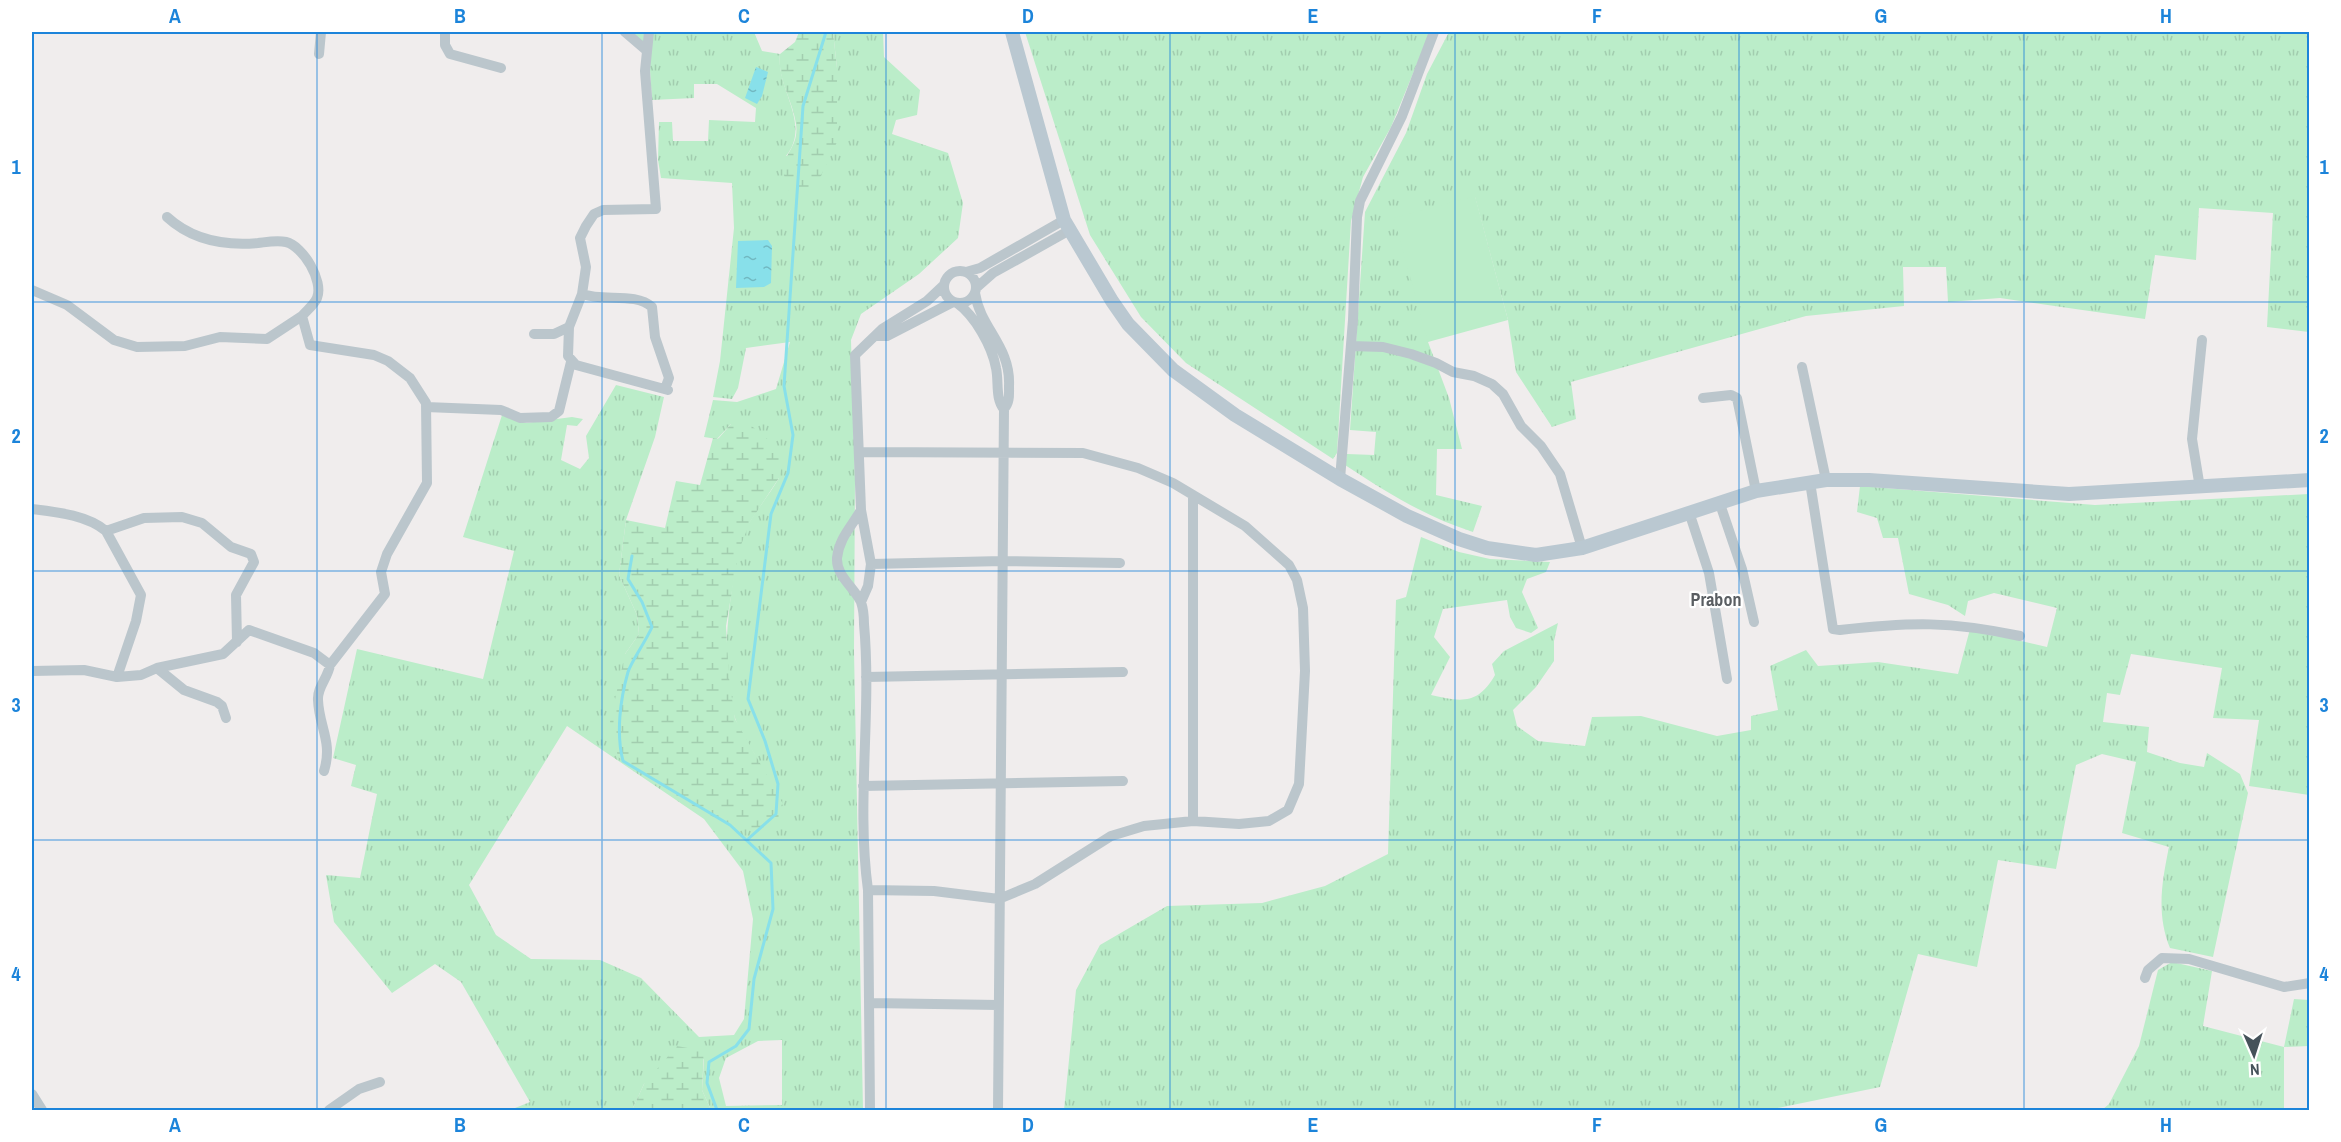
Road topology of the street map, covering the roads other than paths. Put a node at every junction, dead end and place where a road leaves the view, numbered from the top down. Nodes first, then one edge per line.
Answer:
1 (321, 32) edge
2 (445, 32) edge
3 (625, 32) edge
4 (648, 32) edge
5 (1012, 32) edge
6 (1434, 32) edge
7 (646, 50) junction
8 (320, 54) dead end
9 (501, 68) dead end
10 (166, 217) dead end
11 (1067, 225) junction
12 (966, 272) junction
13 (944, 285) junction
14 (32, 290) edge
15 (975, 291) junction
16 (582, 294) junction
17 (955, 302) junction
18 (302, 316) junction
19 (569, 327) junction
20 (534, 334) dead end
21 (877, 336) junction
22 (2202, 340) dead end
23 (992, 341) junction
24 (1351, 346) junction
25 (571, 362) junction
26 (1802, 367) dead end
27 (1703, 398) dead end
28 (426, 407) junction
29 (859, 452) junction
30 (1004, 454) junction
31 (1340, 479) junction
32 (1826, 480) junction
33 (2310, 480) edge
34 (1810, 482) junction
35 (2200, 488) junction
36 (1756, 490) junction
37 (1193, 495) junction
38 (1720, 504) junction
39 (32, 510) edge
40 (861, 510) junction
41 (1690, 514) junction
42 (106, 531) junction
43 (1582, 548) junction
44 (1003, 561) junction
45 (1120, 563) dead end
46 (872, 564) junction
47 (861, 602) junction
48 (1754, 622) dead end
49 (2020, 636) dead end
50 (237, 642) junction
51 (330, 665) junction
52 (157, 668) junction
53 (32, 671) edge
54 (1123, 672) dead end
55 (1002, 675) junction
56 (117, 677) junction
57 (866, 677) junction
58 (1727, 679) dead end
59 (225, 718) dead end
60 (324, 771) dead end
61 (1124, 781) dead end
62 (1001, 782) junction
63 (863, 786) junction
64 (1193, 821) junction
65 (868, 890) junction
66 (999, 898) junction
67 (2145, 978) dead end
68 (2310, 983) edge
69 (871, 1003) junction
70 (998, 1005) junction
71 (380, 1082) dead end
72 (32, 1094) edge
73 (42, 1110) edge
74 (329, 1110) edge
75 (870, 1110) edge
76 (998, 1110) edge

1 - 8 street
2 - 9 street
3 - 7 street
4 - 7 street
5 - 11 street
6 - 24 street
7 - 16 street
10 - 18 street
11 - 12 street
11 - 15 street
11 - 31 street
12 - 13 street
12 - 15 street
13 - 17 street
13 - 21 street
14 - 18 street
15 - 17 street
15 - 23 street
16 - 19 street
16 - 25 street
17 - 21 street
17 - 23 street
18 - 28 street
19 - 20 street
19 - 25 street
21 - 29 street
22 - 35 street
23 - 30 street
24 - 31 street
24 - 43 street
25 - 28 street
26 - 32 street
27 - 36 street
28 - 51 street
29 - 30 street
29 - 40 street
30 - 37 street
30 - 44 street
31 - 43 street
32 - 34 street
32 - 35 street
33 - 35 street
34 - 36 street
34 - 49 street
36 - 38 street
37 - 64 street
37 - 64 street
38 - 41 street
38 - 48 street
39 - 42 street
40 - 46 street
40 - 47 street
41 - 43 street
41 - 58 street
42 - 50 street
42 - 56 street
44 - 45 street
44 - 46 street
44 - 55 street
46 - 47 street
47 - 57 street
50 - 51 street
50 - 52 street
51 - 60 street
52 - 56 street
52 - 59 street
53 - 56 street
54 - 55 street
55 - 57 street
55 - 62 street
57 - 63 street
61 - 62 street
62 - 63 street
62 - 66 street
63 - 65 street
64 - 66 street
65 - 66 street
65 - 69 street
66 - 70 street
67 - 68 street
69 - 70 street
69 - 75 street
70 - 76 street
71 - 74 street
72 - 73 street

